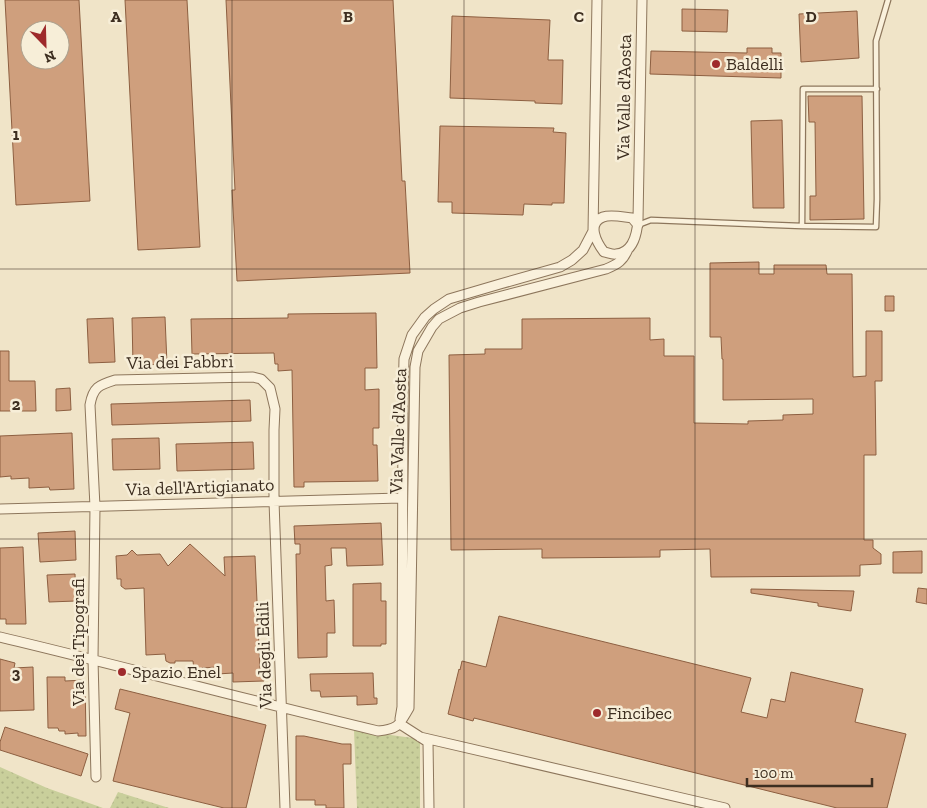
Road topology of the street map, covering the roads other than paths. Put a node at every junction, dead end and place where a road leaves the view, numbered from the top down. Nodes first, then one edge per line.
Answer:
1 (597, 0) edge
2 (642, 0) edge
3 (888, 0) edge
4 (877, 89) junction
5 (638, 225) junction
6 (802, 226) junction
7 (593, 231) junction
8 (628, 249) junction
9 (401, 498) junction
10 (274, 501) junction
11 (95, 507) junction
12 (0, 509) edge
13 (0, 637) edge
14 (93, 659) junction
15 (282, 708) junction
16 (400, 724) junction
17 (420, 737) junction
18 (96, 777) dead end
19 (285, 808) edge
20 (429, 808) edge
21 (725, 808) edge

1 - 7 street, Via Valle d'Aosta
2 - 5 street, Via Valle d'Aosta
3 - 4 lane
4 - 6 lane
4 - 6 lane
5 - 6 lane
5 - 7 street, Via Valle d'Aosta
5 - 8 street, Via Valle d'Aosta
7 - 8 street
7 - 9 street, Via Valle d'Aosta
8 - 16 street, Via Valle d'Aosta
9 - 10 street, Via dell'Artigianato
9 - 16 street, Via Valle d'Aosta
10 - 11 street, Via dell'Artigianato
10 - 11 street, Via dei Fabbri
10 - 15 street, Via degli Edili
11 - 12 street, Via dell'Artigianato
11 - 14 street, Via dei Tipografi
13 - 14 street
14 - 15 street
14 - 18 street, Via dei Tipografi
15 - 16 street
15 - 19 street, Via degli Edili
16 - 17 street
17 - 20 street
17 - 21 street

